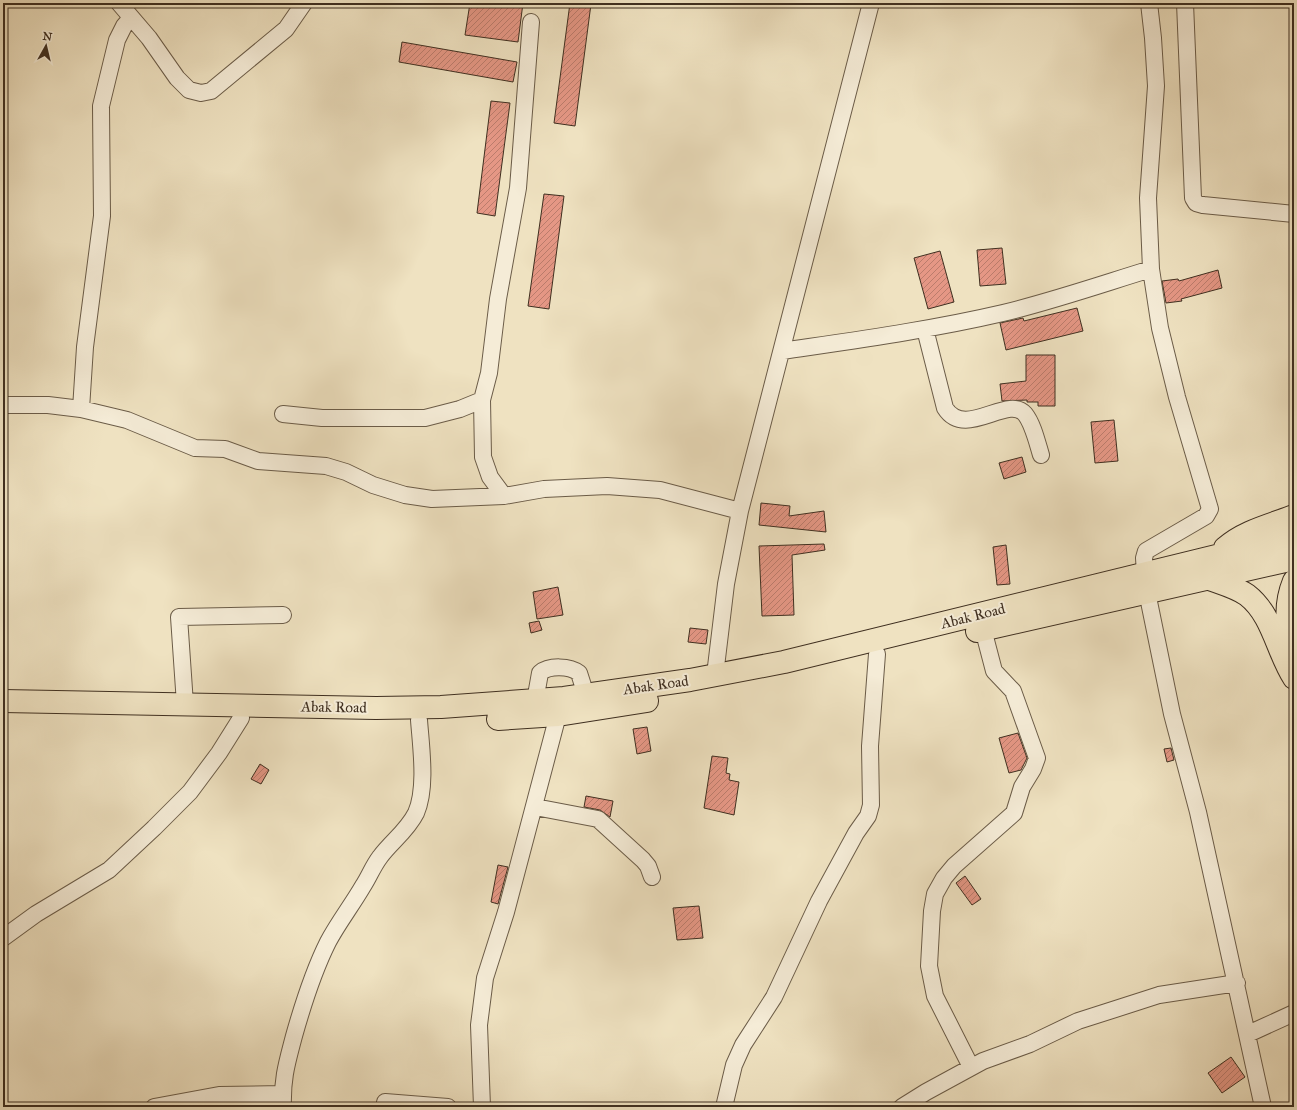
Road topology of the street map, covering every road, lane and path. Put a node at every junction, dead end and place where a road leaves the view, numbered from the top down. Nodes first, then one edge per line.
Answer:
1 (118, 3) edge
2 (304, 3) edge
3 (871, 3) edge
4 (1149, 3) edge
5 (1186, 3) edge
6 (131, 18) junction
7 (531, 22) dead end
8 (1294, 214) edge
9 (1150, 269) junction
10 (925, 329) junction
11 (782, 350) junction
12 (482, 400) junction
13 (3, 405) edge
14 (81, 409) junction
15 (283, 414) dead end
16 (1042, 455) dead end
17 (504, 496) junction
18 (740, 511) junction
19 (1294, 516) edge
20 (1294, 538) edge
21 (1215, 557) junction
22 (1294, 559) edge
23 (1207, 578) junction
24 (1294, 581) edge
25 (1146, 583) junction
26 (283, 615) dead end
27 (983, 629) junction
28 (1294, 646) edge
29 (877, 654) junction
30 (715, 675) junction
31 (1294, 678) edge
32 (586, 695) junction
33 (3, 701) edge
34 (535, 701) junction
35 (185, 710) junction
36 (558, 715) junction
37 (3, 716) edge
38 (240, 718) junction
39 (419, 720) junction
40 (535, 807) junction
41 (652, 877) dead end
42 (3, 938) edge
43 (1237, 983) junction
44 (1294, 1013) edge
45 (1248, 1034) junction
46 (970, 1067) junction
47 (283, 1100) edge
48 (385, 1102) dead end
49 (154, 1107) edge
50 (448, 1107) edge
51 (482, 1107) edge
52 (724, 1107) edge
53 (902, 1107) edge
54 (1263, 1107) edge

1 - 6 street
2 - 6 street
3 - 11 street
4 - 9 street
5 - 8 street
6 - 14 street
7 - 12 street
9 - 10 street
9 - 25 street
10 - 11 street
10 - 16 street
11 - 18 street
12 - 15 street
12 - 17 street
13 - 14 street
14 - 17 street
17 - 18 street
18 - 30 street
19 - 21 highway
20 - 21 highway, Abak Road
21 - 25 highway, Abak Road
22 - 23 highway, Abak Road
23 - 25 highway, Abak Road
23 - 31 highway
24 - 28 highway
25 - 27 highway, Abak Road
25 - 30 highway, Abak Road
25 - 43 street
26 - 35 street
27 - 29 highway, Abak Road
27 - 46 street
29 - 36 highway, Abak Road
29 - 52 street
30 - 32 highway, Abak Road
32 - 34 highway, Abak Road
32 - 34 street
33 - 35 highway, Abak Road
34 - 35 highway, Abak Road
35 - 37 highway, Abak Road
35 - 38 highway, Abak Road
36 - 39 highway, Abak Road
36 - 40 street
38 - 39 highway, Abak Road
38 - 42 street
39 - 47 street
40 - 41 street
40 - 51 street
43 - 45 street
43 - 46 street
44 - 45 street
45 - 54 street
46 - 53 street
47 - 49 street
48 - 50 street

